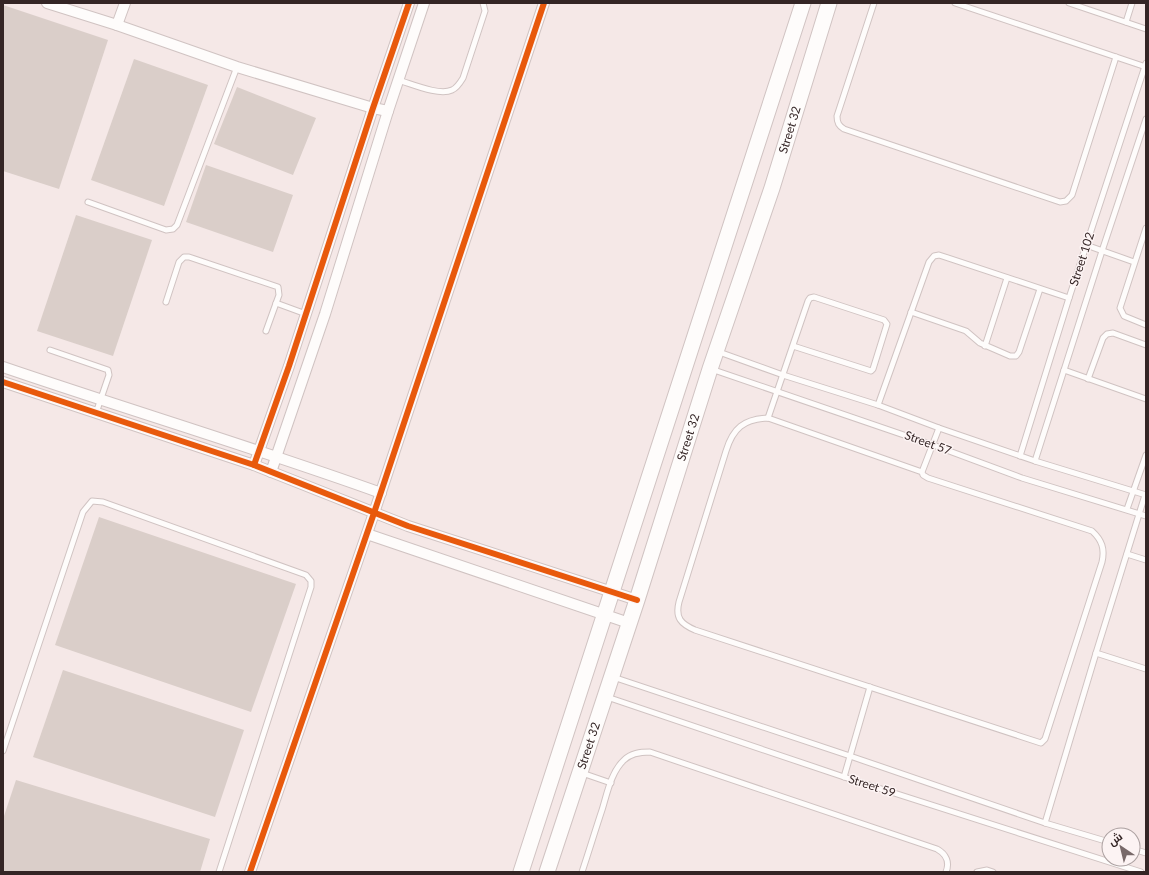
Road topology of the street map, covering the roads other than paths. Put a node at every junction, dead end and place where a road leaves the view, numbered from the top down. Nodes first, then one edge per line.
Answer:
1 (47, 3) edge
2 (124, 3) edge
3 (409, 3) edge
4 (424, 3) edge
5 (484, 3) edge
6 (544, 3) edge
7 (803, 3) edge
8 (829, 3) edge
9 (874, 3) edge
10 (955, 3) edge
11 (1069, 3) edge
12 (1132, 3) edge
13 (1126, 22) junction
14 (117, 25) junction
15 (1146, 29) edge
16 (1116, 58) junction
17 (1146, 66) edge
18 (237, 67) junction
19 (398, 80) junction
20 (373, 108) junction
21 (388, 111) junction
22 (1146, 118) edge
23 (88, 202) dead end
24 (1146, 228) edge
25 (1086, 245) junction
26 (1102, 251) junction
27 (1134, 262) junction
28 (1007, 278) junction
29 (1040, 289) junction
30 (1069, 298) junction
31 (166, 302) dead end
32 (276, 303) junction
33 (911, 312) junction
34 (306, 314) junction
35 (1146, 325) edge
36 (266, 331) dead end
37 (692, 343) junction
38 (1146, 345) edge
39 (792, 346) junction
40 (985, 346) junction
41 (50, 350) dead end
42 (716, 351) junction
43 (686, 361) junction
44 (289, 366) junction
45 (3, 367) edge
46 (710, 369) junction
47 (1064, 370) junction
48 (305, 372) junction
49 (783, 374) junction
50 (1088, 379) junction
51 (3, 382) edge
52 (778, 392) junction
53 (1146, 399) edge
54 (101, 401) junction
55 (878, 405) junction
56 (96, 414) junction
57 (768, 418) junction
58 (939, 428) junction
59 (932, 445) junction
60 (260, 451) junction
61 (1146, 455) edge
62 (276, 456) junction
63 (1020, 456) junction
64 (1035, 461) junction
65 (254, 466) junction
66 (271, 472) junction
67 (922, 472) junction
68 (1133, 491) junction
69 (381, 494) junction
70 (1145, 495) edge
71 (1127, 509) junction
72 (374, 513) junction
73 (1139, 514) junction
74 (1146, 516) edge
75 (367, 534) junction
76 (1127, 554) junction
77 (1146, 560) edge
78 (612, 591) junction
79 (637, 600) junction
80 (605, 615) junction
81 (629, 623) junction
82 (1096, 654) junction
83 (1146, 669) edge
84 (611, 677) junction
85 (870, 688) junction
86 (604, 696) junction
87 (3, 752) edge
88 (850, 756) junction
89 (579, 772) junction
90 (844, 777) junction
91 (611, 783) junction
92 (1045, 823) junction
93 (1101, 840) edge
94 (219, 872) edge
95 (250, 872) edge
96 (521, 872) edge
97 (546, 872) edge
98 (582, 872) edge
99 (946, 872) edge
100 (977, 872) edge
101 (993, 872) edge
102 (1141, 872) edge

1 - 14 street
2 - 14 street
3 - 20 street
4 - 19 street
5 - 19 lane
6 - 69 street
7 - 37 main road, Street 32
8 - 42 main road, Street 32
9 - 16 lane
10 - 16 lane
11 - 13 lane
12 - 13 lane
13 - 15 lane
14 - 18 street
16 - 17 lane
17 - 25 lane, Street 102
18 - 20 street
18 - 23 lane
19 - 21 street
20 - 21 street
20 - 34 street
21 - 48 street
22 - 26 lane, Street 102
24 - 27 lane
25 - 26 lane
25 - 30 lane, Street 102
26 - 27 lane
26 - 47 lane, Street 102
27 - 35 lane
28 - 29 lane
28 - 33 lane
28 - 40 lane
29 - 30 lane
29 - 40 lane
30 - 63 lane, Street 102
31 - 32 lane
32 - 34 lane
32 - 36 lane
33 - 40 lane
33 - 55 lane
34 - 44 street
37 - 42 main road
37 - 43 main road, Street 32
38 - 50 lane
39 - 39 lane
39 - 49 lane
41 - 54 lane
42 - 46 main road, Street 32
42 - 49 lane, Street 57
43 - 46 main road
43 - 78 main road, Street 32
44 - 48 street
44 - 60 street
45 - 54 street
46 - 52 lane, Street 57
46 - 79 main road, Street 32
47 - 50 lane
47 - 64 lane, Street 102
48 - 62 street
49 - 52 lane
49 - 55 lane, Street 57
50 - 53 lane
51 - 56 street
52 - 57 lane
52 - 59 lane, Street 57
54 - 56 lane
54 - 60 street
55 - 58 lane, Street 57
56 - 65 street
57 - 67 lane
57 - 85 lane
58 - 59 lane
58 - 63 lane, Street 57
59 - 67 lane
59 - 71 lane, Street 57
60 - 62 street
60 - 65 street
61 - 68 lane
62 - 66 street
62 - 69 street
63 - 64 lane, Street 57
64 - 68 lane, Street 57
65 - 66 street
66 - 72 street
67 - 85 lane
68 - 70 lane, Street 57
68 - 71 lane
69 - 72 street
70 - 73 lane
71 - 73 lane, Street 57
72 - 75 street
72 - 78 street
73 - 74 lane, Street 57
73 - 76 lane
75 - 80 street
75 - 95 street
76 - 77 lane
76 - 82 lane
78 - 79 street
78 - 80 main road, Street 32
79 - 81 main road, Street 32
80 - 81 street
80 - 96 main road, Street 32
81 - 84 main road, Street 32
82 - 83 lane
82 - 92 lane
84 - 86 main road, Street 32
84 - 88 lane, Street 59
85 - 88 lane
86 - 89 main road, Street 32
86 - 90 lane, Street 59
87 - 94 lane
88 - 90 lane
88 - 92 lane, Street 59
89 - 91 lane
89 - 97 main road, Street 32
90 - 102 lane, Street 59
91 - 98 lane
91 - 99 lane
92 - 93 lane, Street 59
100 - 101 lane

